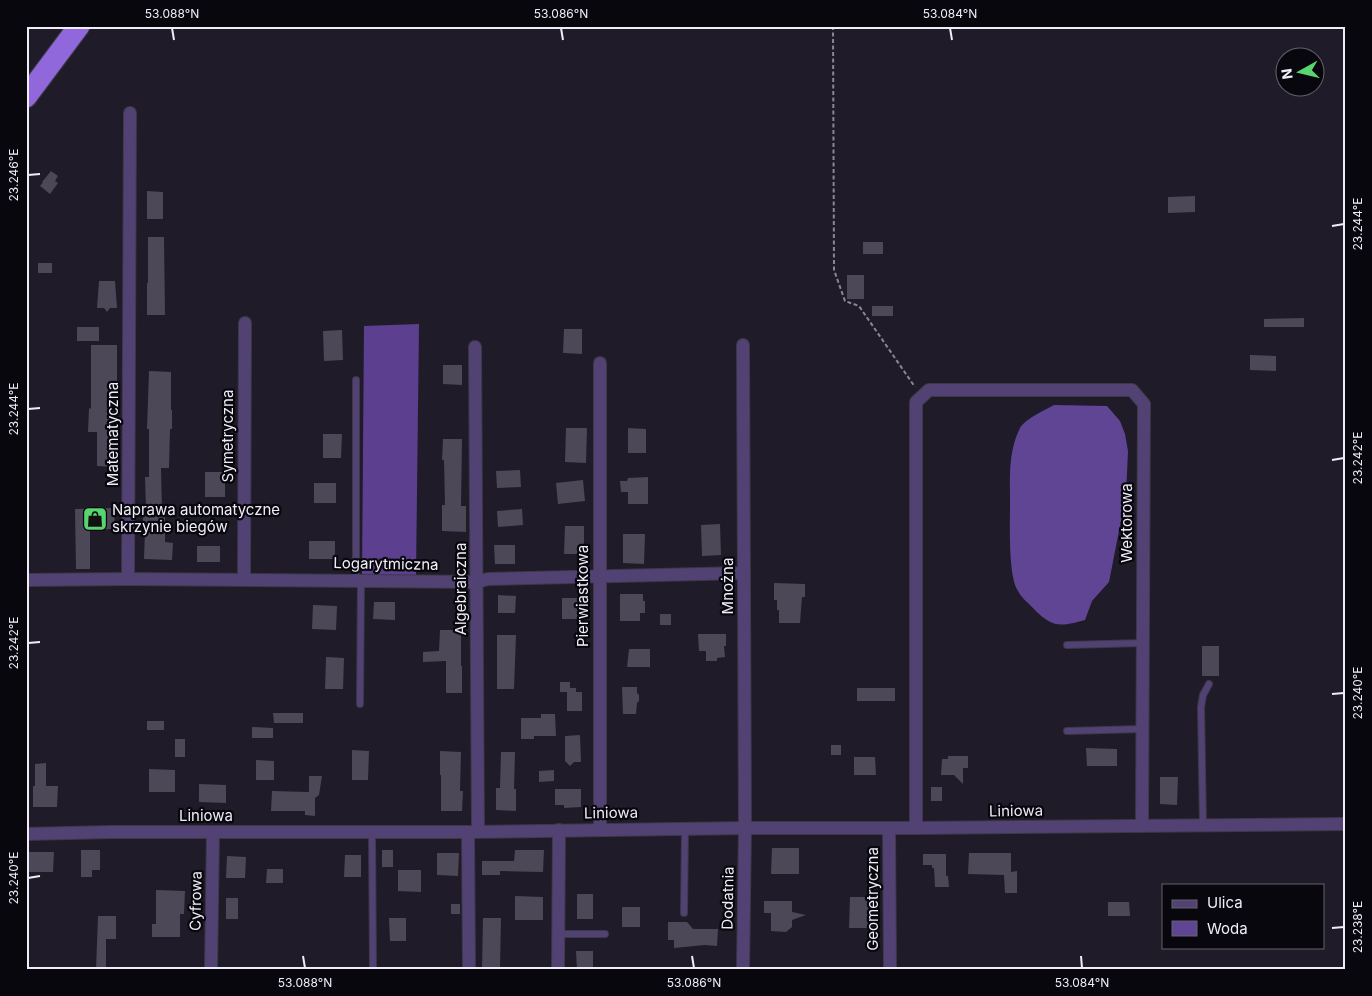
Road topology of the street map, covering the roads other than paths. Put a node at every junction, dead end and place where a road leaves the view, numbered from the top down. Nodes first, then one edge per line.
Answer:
1 (79, 26) edge
2 (26, 97) edge
3 (130, 113) dead end
4 (245, 323) dead end
5 (743, 344) dead end
6 (475, 347) dead end
7 (600, 363) dead end
8 (356, 380) dead end
9 (744, 573) junction
10 (599, 576) junction
11 (128, 579) junction
12 (244, 579) junction
13 (26, 580) edge
14 (358, 580) junction
15 (477, 582) junction
16 (1143, 643) junction
17 (1067, 645) dead end
18 (1209, 684) dead end
19 (360, 704) dead end
20 (1142, 729) junction
21 (1068, 730) dead end
22 (1346, 824) edge
23 (1142, 826) junction
24 (1199, 826) junction
25 (745, 828) junction
26 (889, 828) junction
27 (916, 828) junction
28 (685, 829) junction
29 (559, 830) junction
30 (600, 830) junction
31 (213, 832) junction
32 (372, 832) junction
33 (473, 832) junction
34 (26, 834) edge
35 (684, 913) dead end
36 (558, 934) junction
37 (605, 934) dead end
38 (211, 970) edge
39 (373, 970) edge
40 (468, 970) edge
41 (558, 970) edge
42 (743, 970) edge
43 (890, 970) edge

1 - 2 highway
3 - 11 street, Matematyczna
4 - 12 street, Symetryczna
5 - 9 street, Mnożna
6 - 15 street, Algebraiczna
7 - 10 street, Pierwiastkowa
8 - 14 lane
9 - 10 street, Logarytmiczna
9 - 25 street, Mnożna
10 - 15 street, Logarytmiczna
10 - 30 street, Pierwiastkowa
11 - 12 street, Logarytmiczna
11 - 13 street, Logarytmiczna
12 - 14 street, Logarytmiczna
14 - 15 street, Logarytmiczna
14 - 19 lane
15 - 33 street, Algebraiczna
16 - 17 lane
16 - 20 street, Wektorowa
16 - 27 street, Wektorowa
18 - 24 lane
20 - 21 lane
20 - 23 street, Wektorowa
22 - 24 street, Liniowa
23 - 24 street, Liniowa
23 - 27 street, Liniowa
25 - 26 street, Liniowa
25 - 28 street, Liniowa
25 - 42 street, Dodatnia
26 - 27 street, Liniowa
26 - 43 street, Geometryczna
28 - 30 street, Liniowa
28 - 35 lane
29 - 30 street, Liniowa
29 - 33 street, Liniowa
29 - 36 street
31 - 32 street, Liniowa
31 - 34 street, Liniowa
31 - 38 street, Cyfrowa
32 - 33 street, Liniowa
32 - 39 lane
33 - 40 street, Algebraiczna
36 - 37 lane
36 - 41 street

